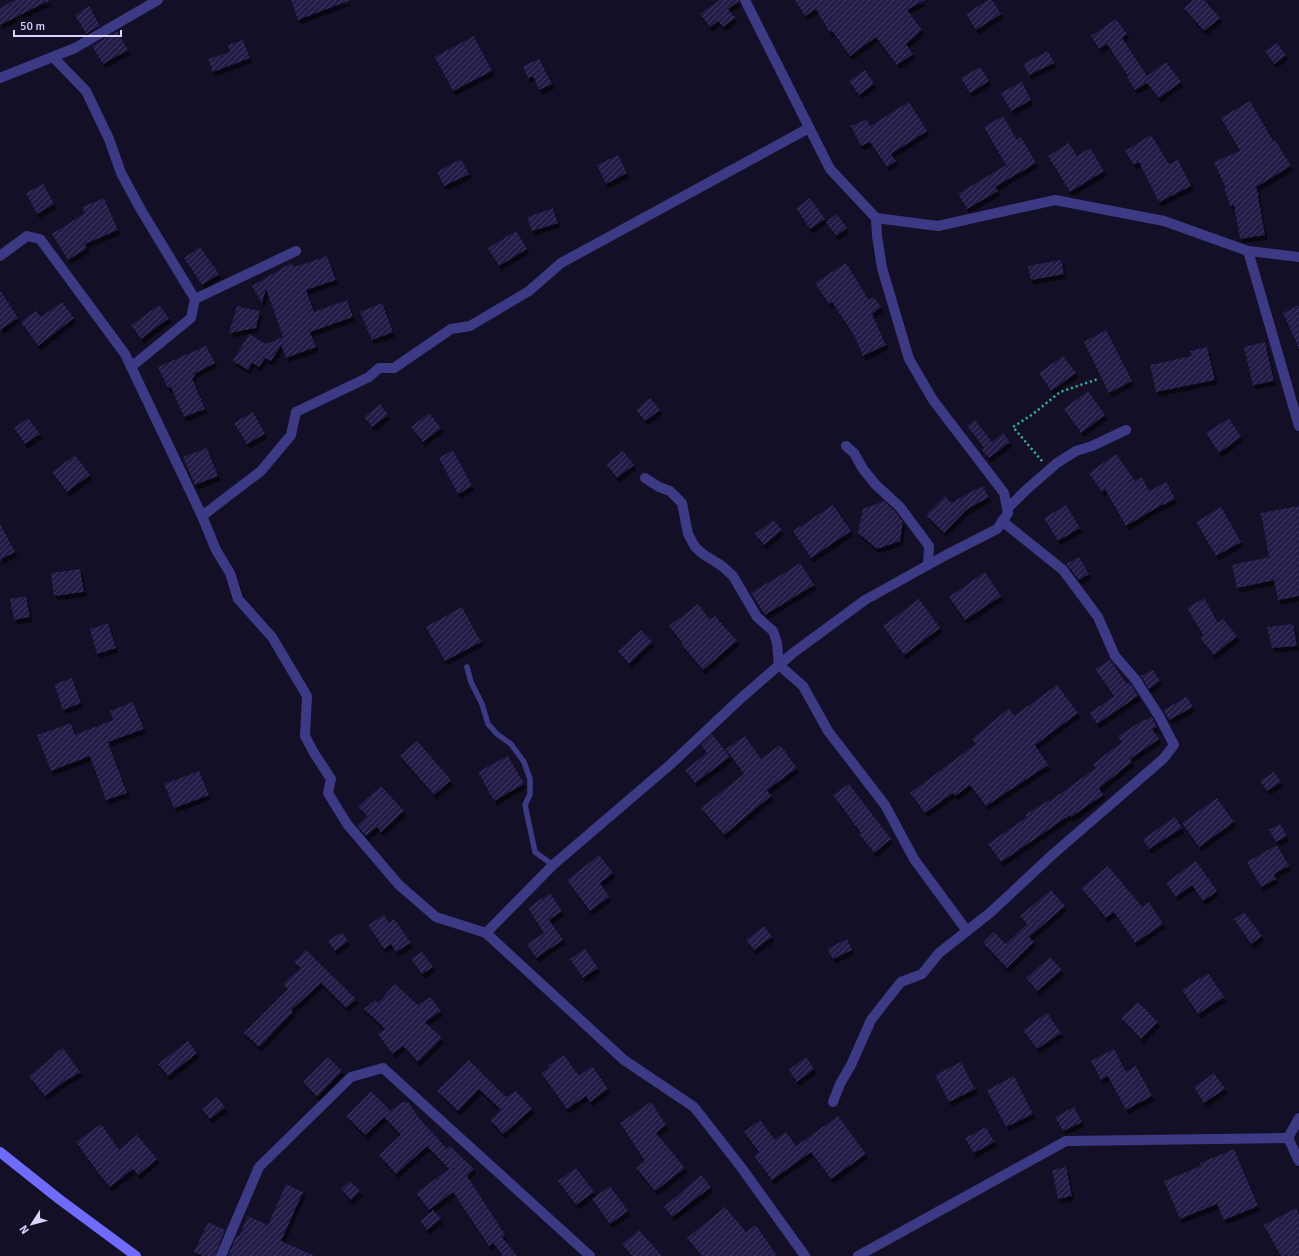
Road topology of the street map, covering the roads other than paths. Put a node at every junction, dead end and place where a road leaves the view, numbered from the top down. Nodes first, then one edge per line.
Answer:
1 (158, 0) edge
2 (745, 0) edge
3 (53, 57) junction
4 (0, 78) edge
5 (809, 128) junction
6 (876, 218) junction
7 (296, 251) dead end
8 (1248, 251) junction
9 (0, 256) edge
10 (1299, 257) edge
11 (195, 299) junction
12 (131, 367) junction
13 (1299, 426) edge
14 (1126, 430) dead end
15 (846, 446) dead end
16 (645, 478) dead end
17 (1007, 509) junction
18 (202, 516) junction
19 (1002, 521) junction
20 (928, 565) junction
21 (779, 665) junction
22 (467, 667) dead end
23 (553, 865) junction
24 (967, 931) junction
25 (486, 933) junction
26 (833, 1102) dead end
27 (1299, 1118) edge
28 (1288, 1138) junction
29 (0, 1152) edge
30 (1299, 1161) edge
31 (136, 1256) edge
32 (221, 1256) edge
33 (590, 1256) edge
34 (805, 1256) edge
35 (858, 1256) edge

1 - 3 street
2 - 5 street
3 - 4 street
3 - 11 street
5 - 6 street
5 - 18 street
6 - 8 street
6 - 17 street
7 - 11 street
8 - 10 street
8 - 13 street
9 - 12 street
11 - 12 street
12 - 18 street
14 - 17 street
15 - 20 street
16 - 21 street
17 - 19 street
18 - 25 street
19 - 20 street
19 - 24 street
20 - 21 street
21 - 23 street
21 - 24 street
22 - 23 lane
23 - 25 street
24 - 26 street
25 - 34 street
27 - 28 street
28 - 30 street
28 - 35 street
29 - 31 main road
32 - 33 street

